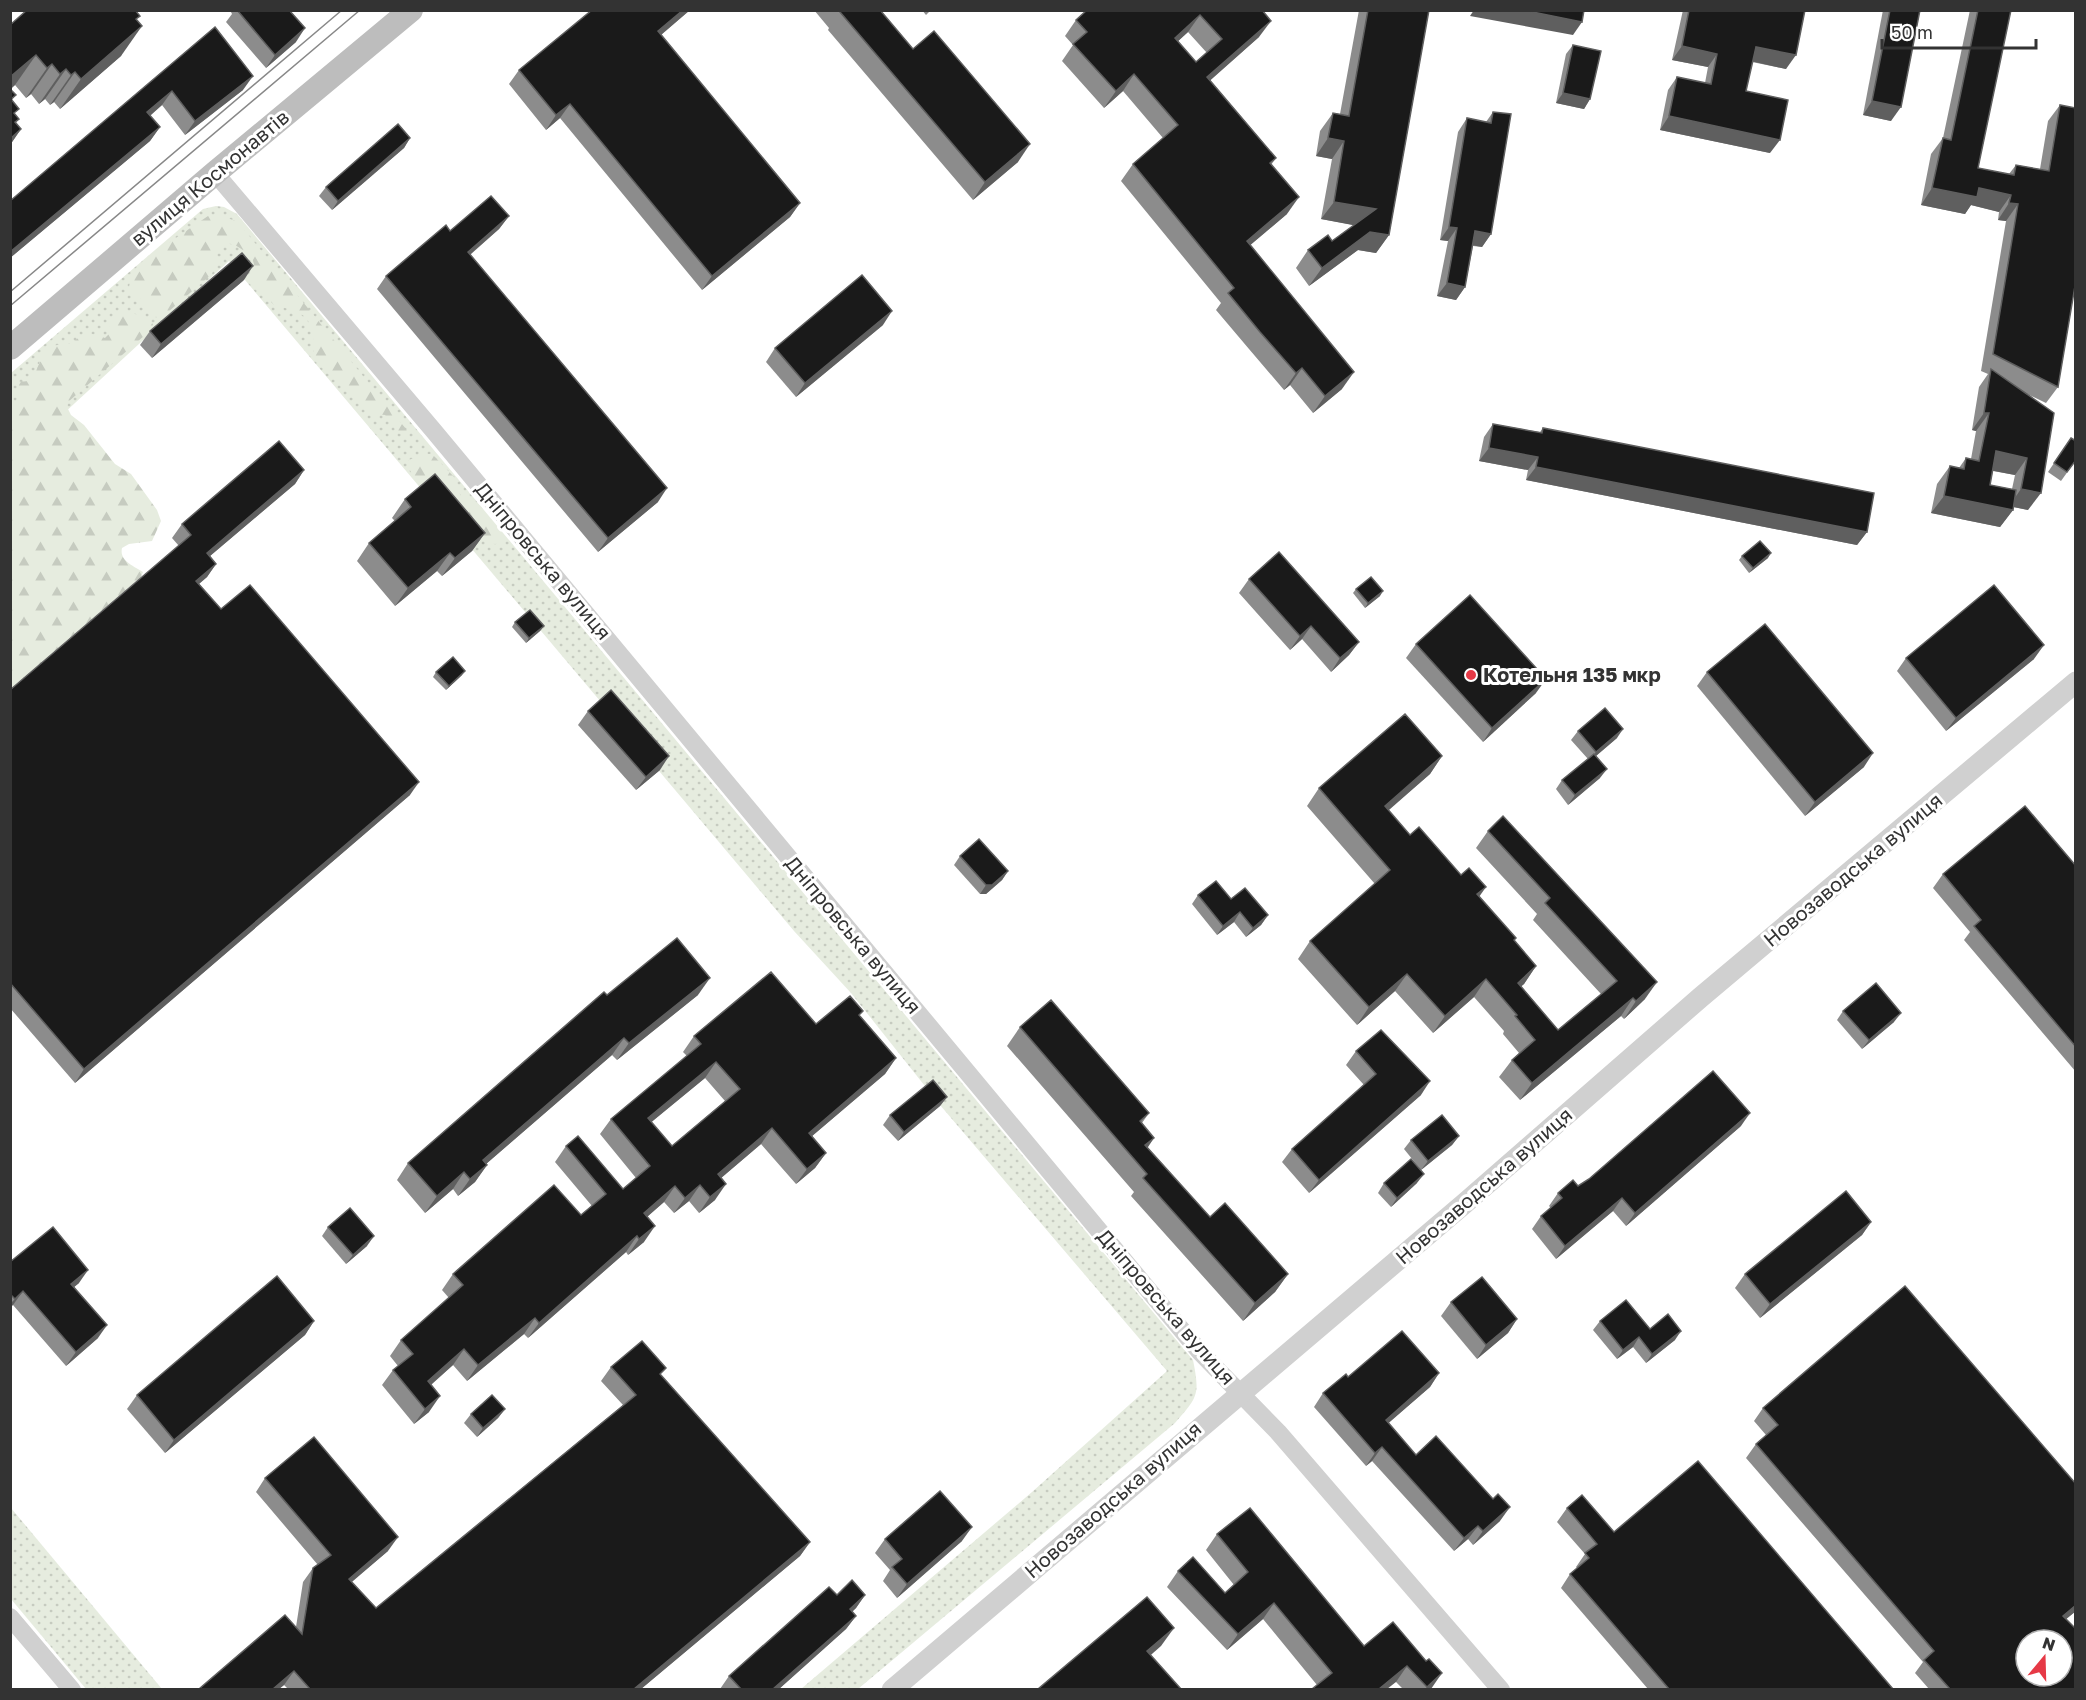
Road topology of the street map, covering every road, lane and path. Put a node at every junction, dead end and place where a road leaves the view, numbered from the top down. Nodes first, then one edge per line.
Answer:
1 (411, 10) edge
2 (215, 172) junction
3 (10, 348) edge
4 (2076, 682) edge
5 (1240, 1392) junction
6 (10, 1617) edge
7 (72, 1689) edge
8 (892, 1689) edge
9 (1501, 1689) edge

1 - 2 main road, вулиця Космонавтів
2 - 3 main road, вулиця Космонавтів
2 - 5 street, Дніпровська вулиця
4 - 5 street, Новозаводська вулиця
5 - 8 street, Новозаводська вулиця
5 - 9 street, Дніпровська вулиця
6 - 7 street

